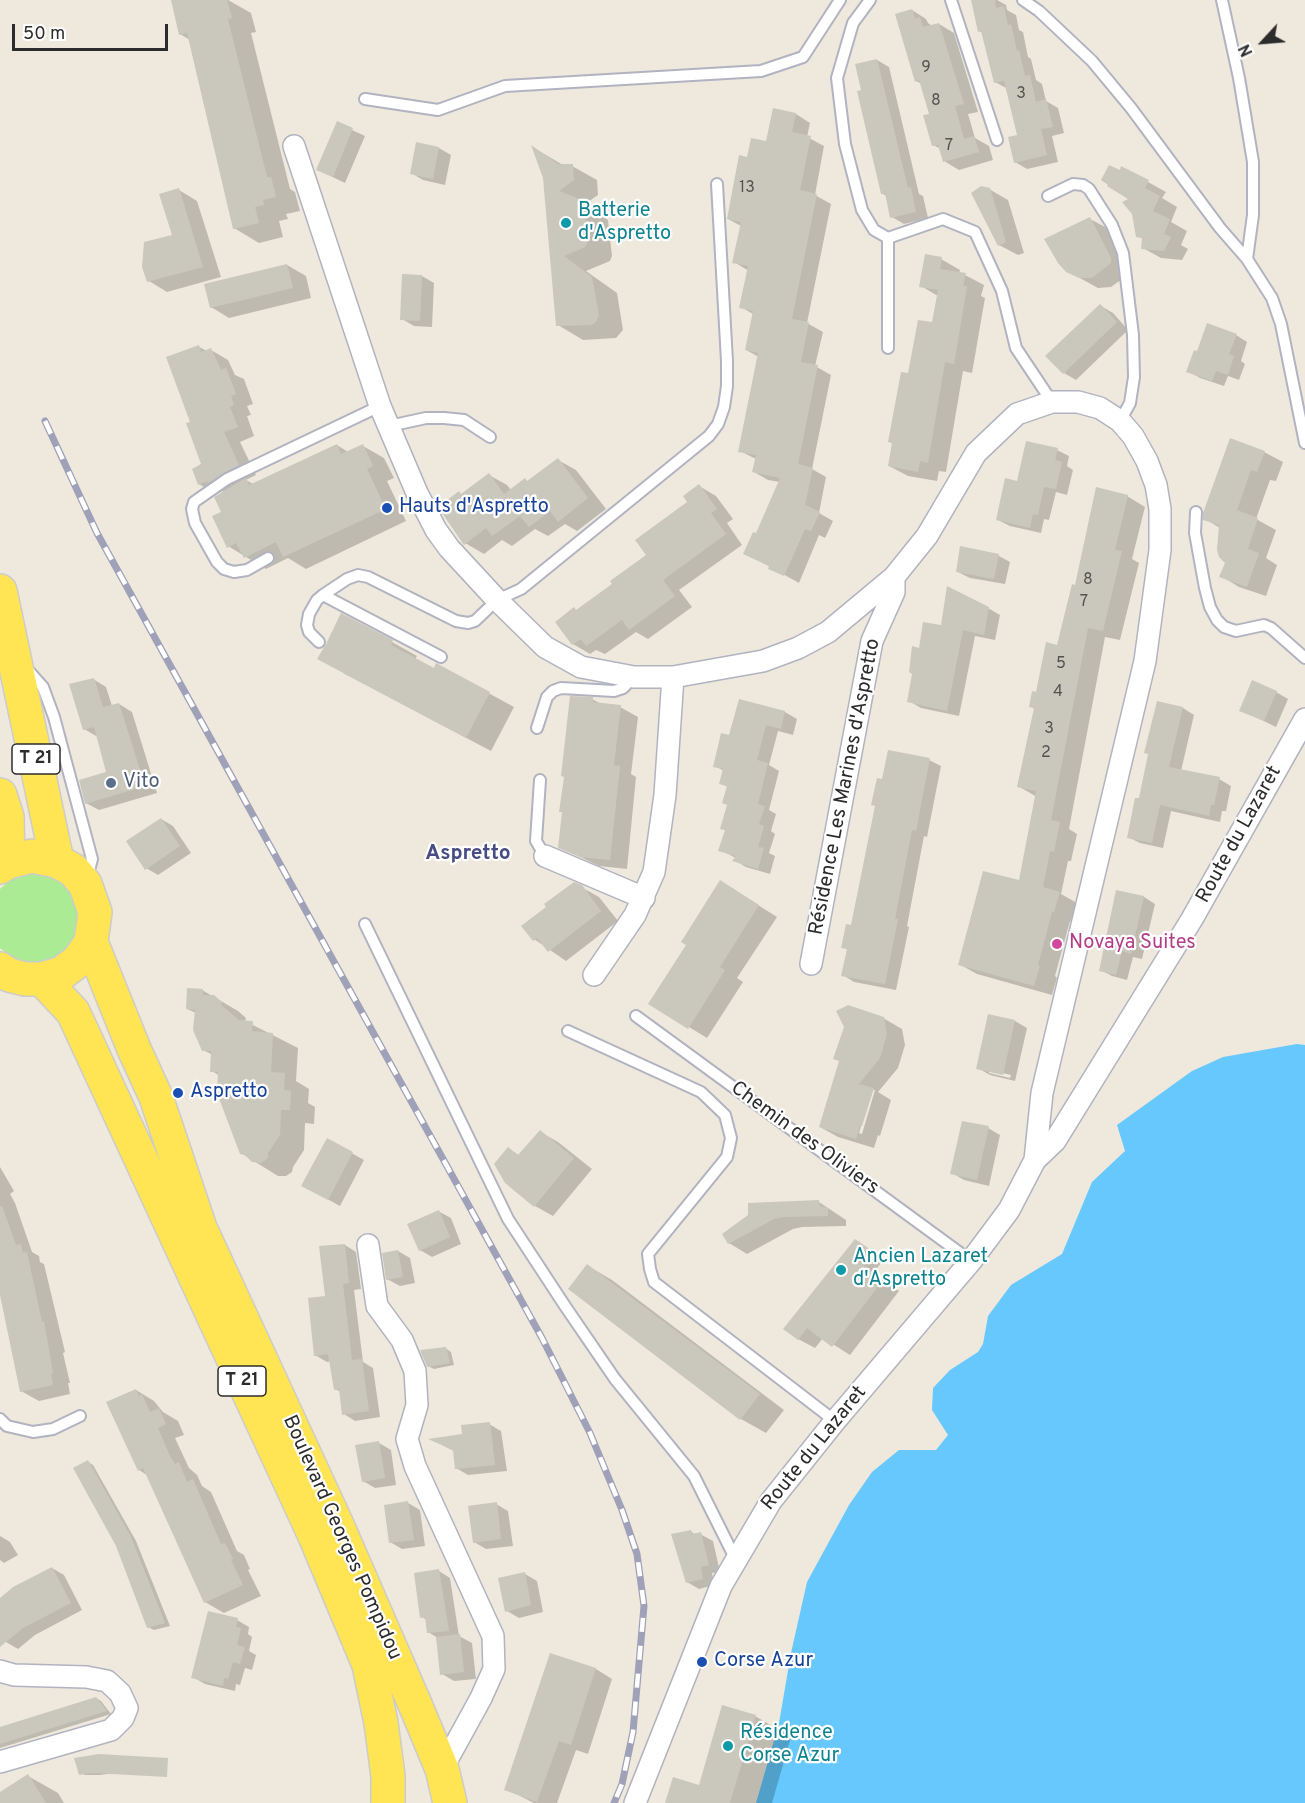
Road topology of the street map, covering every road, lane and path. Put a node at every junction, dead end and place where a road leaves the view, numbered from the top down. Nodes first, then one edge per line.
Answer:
1 (840, 0) edge
2 (870, 0) edge
3 (951, 0) edge
4 (1023, 0) edge
5 (1222, 0) edge
6 (365, 99) dead end
7 (997, 140) dead end
8 (294, 146) dead end
9 (717, 184) dead end
10 (1048, 196) dead end
11 (888, 238) junction
12 (1247, 259) junction
13 (888, 348) dead end
14 (1052, 402) junction
15 (380, 406) junction
16 (1120, 421) junction
17 (389, 426) junction
18 (490, 437) dead end
19 (1305, 443) edge
20 (1196, 512) dead end
21 (268, 558) dead end
22 (894, 578) junction
23 (0, 591) edge
24 (323, 595) junction
25 (497, 600) junction
26 (319, 642) dead end
27 (15, 657) junction
28 (441, 657) dead end
29 (1305, 658) edge
30 (634, 677) junction
31 (673, 677) junction
32 (1305, 719) edge
33 (537, 728) dead end
34 (540, 780) dead end
35 (0, 795) edge
36 (545, 856) joint
37 (57, 861) junction
38 (4, 864) edge
39 (86, 884) junction
40 (644, 898) junction
41 (365, 924) dead end
42 (91, 942) junction
43 (811, 963) dead end
44 (0, 969) edge
45 (594, 975) dead end
46 (42, 979) junction
47 (636, 1016) dead end
48 (568, 1031) dead end
49 (1035, 1160) junction
50 (368, 1245) dead end
51 (971, 1261) junction
52 (80, 1416) dead end
53 (0, 1419) edge
54 (835, 1421) junction
55 (736, 1561) junction
56 (0, 1671) edge
57 (0, 1762) edge
58 (442, 1769) junction
59 (388, 1803) edge
60 (450, 1803) edge
61 (636, 1803) edge

1 - 6 lane
2 - 11 lane
3 - 7 lane
4 - 12 lane
5 - 12 lane
8 - 15 street
9 - 25 lane
10 - 16 lane
11 - 13 lane
11 - 14 lane
12 - 19 lane
14 - 16 street
14 - 22 street
15 - 17 street
15 - 21 lane
16 - 49 street, Route du Lazaret
17 - 18 lane
17 - 25 street
20 - 29 lane
22 - 31 street
22 - 43 street, Résidence Les Marines d'Aspretto
23 - 27 main road, T 21
24 - 25 lane
24 - 26 lane
24 - 28 lane
25 - 30 street
27 - 37 main road, T 21
27 - 39 lane
30 - 31 street
30 - 33 lane
31 - 40 street
32 - 49 street, Route du Lazaret
34 - 36 lane
35 - 38 main road, T 21
36 - 40 street
37 - 38 main road
37 - 39 main road
39 - 42 main road
40 - 45 street
41 - 55 lane
42 - 46 main road
42 - 58 main road, Boulevard Georges Pompidou / T 21
44 - 46 main road
46 - 59 main road, Boulevard Georges Pompidou / T 21
47 - 51 lane, Chemin des Oliviers
48 - 54 lane
49 - 51 street, Route du Lazaret
50 - 58 street
51 - 54 street, Route du Lazaret
52 - 53 lane
54 - 55 street, Route du Lazaret
55 - 61 street, Route du Lazaret
56 - 57 street
58 - 60 main road, Boulevard Georges Pompidou / T 21

